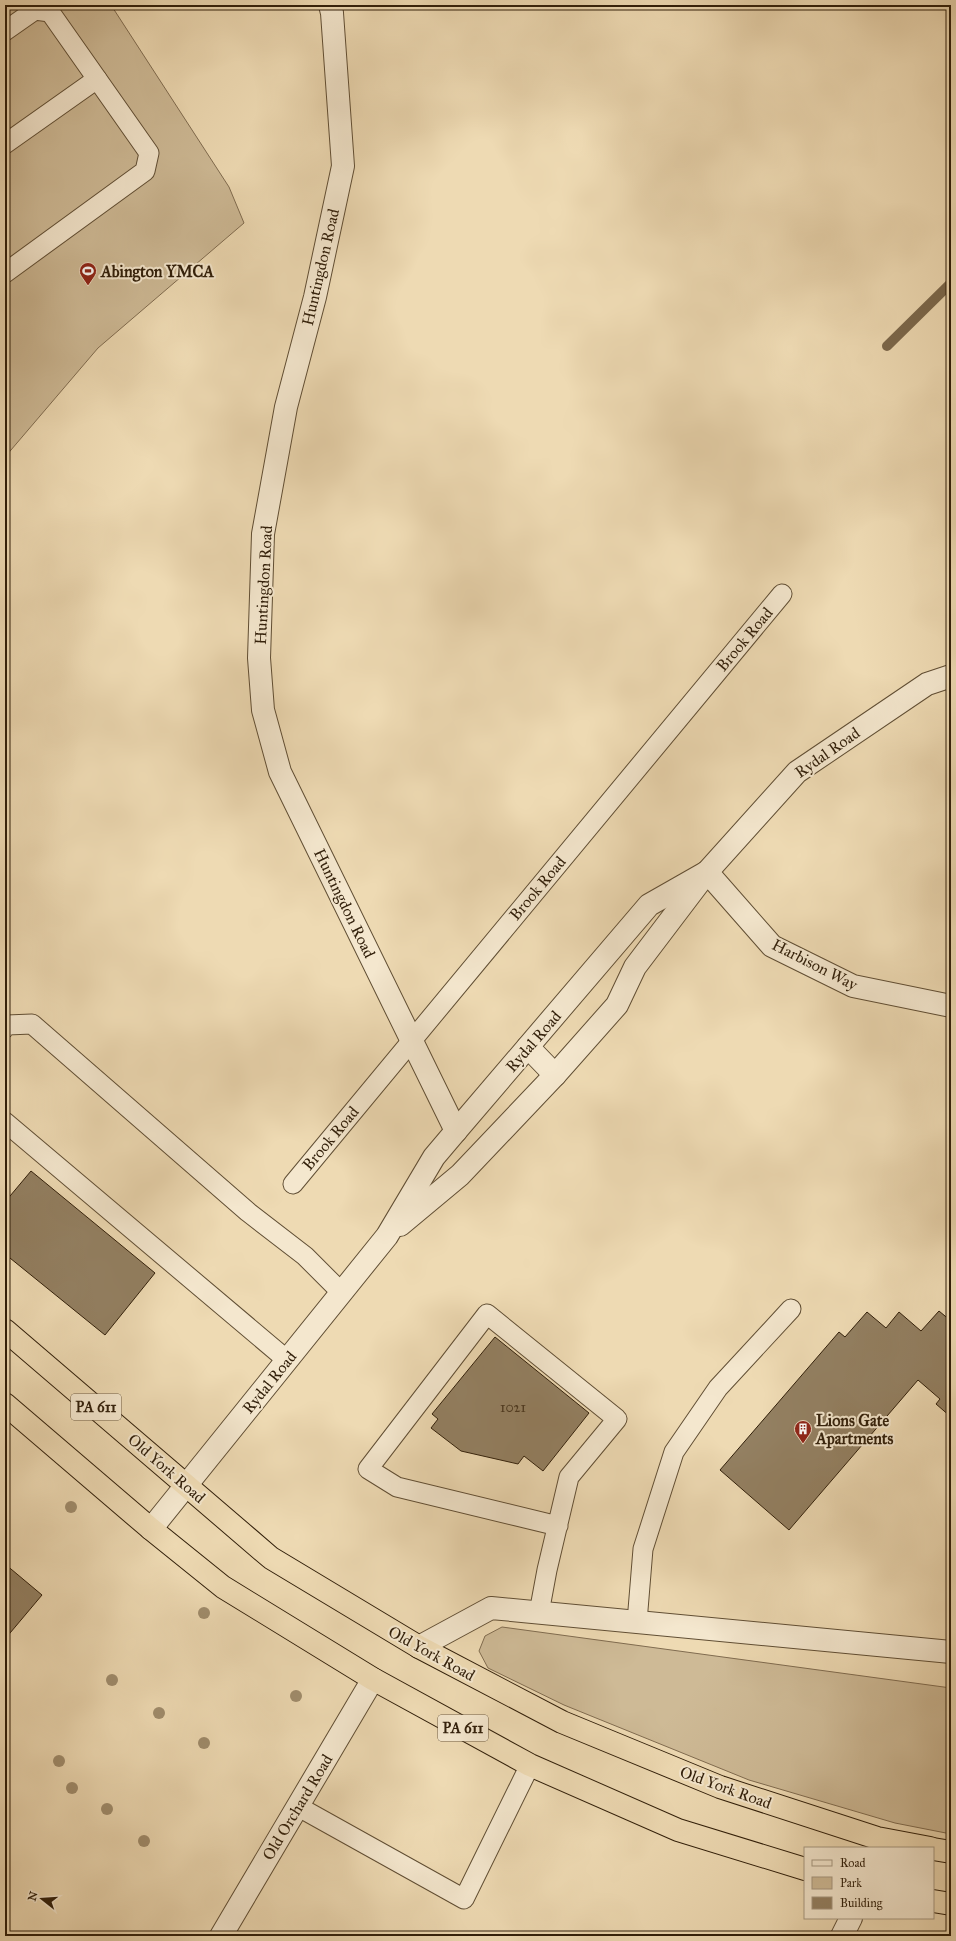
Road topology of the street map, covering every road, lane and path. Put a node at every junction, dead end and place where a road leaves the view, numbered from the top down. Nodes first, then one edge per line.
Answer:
1 (330, 5) edge
2 (5, 31) edge
3 (97, 79) junction
4 (5, 144) edge
5 (5, 273) edge
6 (782, 594) dead end
7 (951, 676) edge
8 (707, 872) junction
9 (951, 1006) edge
10 (5, 1028) edge
11 (412, 1039) junction
12 (528, 1047) junction
13 (555, 1075) junction
14 (5, 1122) edge
15 (456, 1130) junction
16 (293, 1184) dead end
17 (387, 1236) junction
18 (341, 1292) junction
19 (791, 1309) dead end
20 (5, 1330) edge
21 (288, 1360) junction
22 (5, 1404) edge
23 (187, 1485) junction
24 (558, 1526) junction
25 (151, 1529) junction
26 (540, 1613) junction
27 (637, 1622) junction
28 (419, 1647) junction
29 (951, 1652) edge
30 (373, 1679) junction
31 (530, 1765) junction
32 (297, 1806) junction
33 (876, 1843) edge
34 (921, 1847) edge
35 (934, 1848) edge
36 (951, 1852) edge
37 (804, 1869) edge
38 (934, 1901) edge
39 (951, 1904) edge
40 (850, 1919) edge
41 (221, 1936) edge
42 (842, 1936) edge

1 - 11 street, Huntingdon Road
2 - 3 lane
3 - 4 lane
3 - 5 lane
6 - 11 lane, Brook Road
7 - 8 street, Rydal Road
8 - 9 street, Harbison Way
8 - 12 street, Rydal Road
8 - 13 street, Rydal Road
10 - 18 lane
11 - 15 street, Huntingdon Road
11 - 16 lane, Brook Road
12 - 13 street
12 - 15 street, Rydal Road
13 - 17 street, Rydal Road
14 - 21 lane
15 - 17 street, Rydal Road
17 - 18 street, Rydal Road
18 - 21 street, Rydal Road
19 - 27 lane
20 - 23 highway, Old York Road / PA 611
21 - 23 street, Rydal Road
22 - 25 highway, PA 611
23 - 25 street, Rydal Road
23 - 28 highway, Old York Road / PA 611
24 - 24 lane
24 - 26 lane
25 - 30 highway, PA 611
26 - 27 street
26 - 28 street
27 - 29 street
28 - 33 highway, Old York Road / PA 611
30 - 31 highway, PA 611
30 - 32 street, Old Orchard Road
31 - 32 lane
31 - 37 highway, PA 611
32 - 41 street, Old Orchard Road
33 - 34 highway, Old York Road / PA 611
35 - 36 highway, Old York Road / PA 611
38 - 39 highway
40 - 42 street

